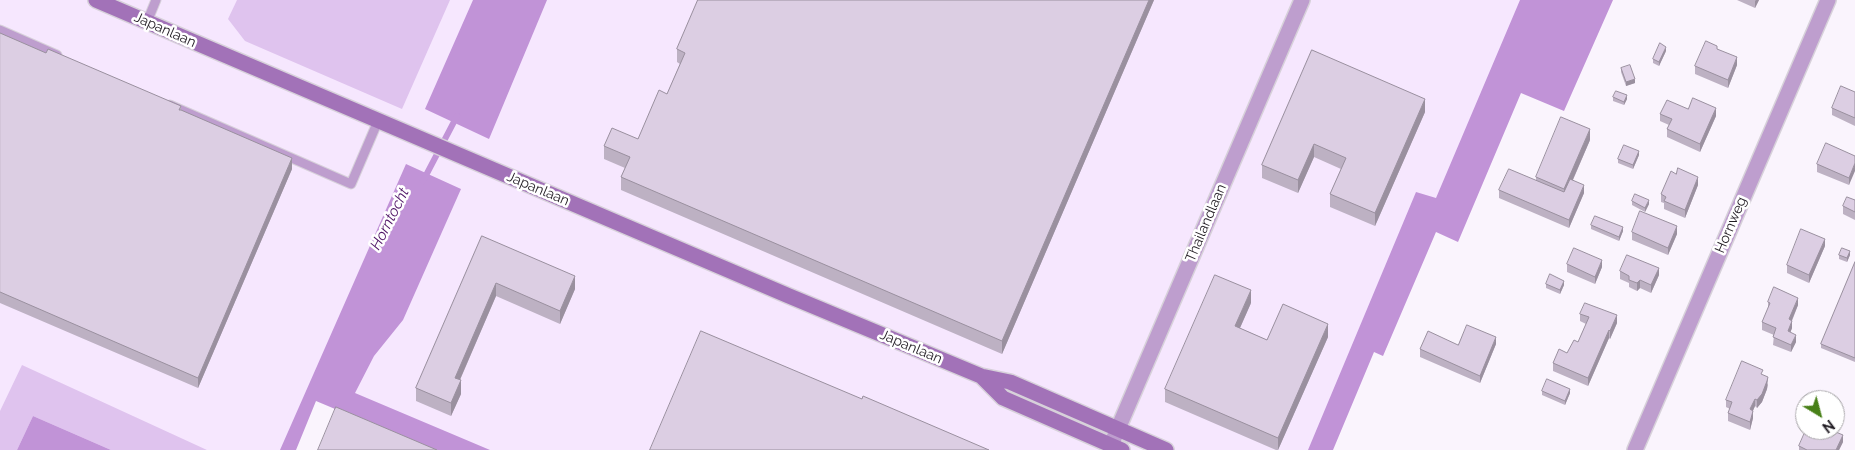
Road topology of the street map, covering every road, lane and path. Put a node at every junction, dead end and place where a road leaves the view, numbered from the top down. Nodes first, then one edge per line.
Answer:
1 (96, 0) edge
2 (156, 0) edge
3 (1302, 0) edge
4 (1828, 0) edge
5 (147, 22) junction
6 (0, 30) edge
7 (63, 58) edge
8 (162, 101) edge
9 (378, 121) junction
10 (981, 376) junction
11 (1118, 429) junction
12 (1117, 448) edge
13 (1166, 450) edge
14 (1635, 450) edge

1 - 5 street, Japanlaan
2 - 5 lane
3 - 11 street, Thailandlaan
4 - 14 street, Hornweg
5 - 9 street, Japanlaan
6 - 7 lane
8 - 9 lane
9 - 10 street, Japanlaan
10 - 11 street, Japanlaan
10 - 12 street, Japanlaan
11 - 12 street, Thailandlaan
11 - 13 street, Japanlaan

